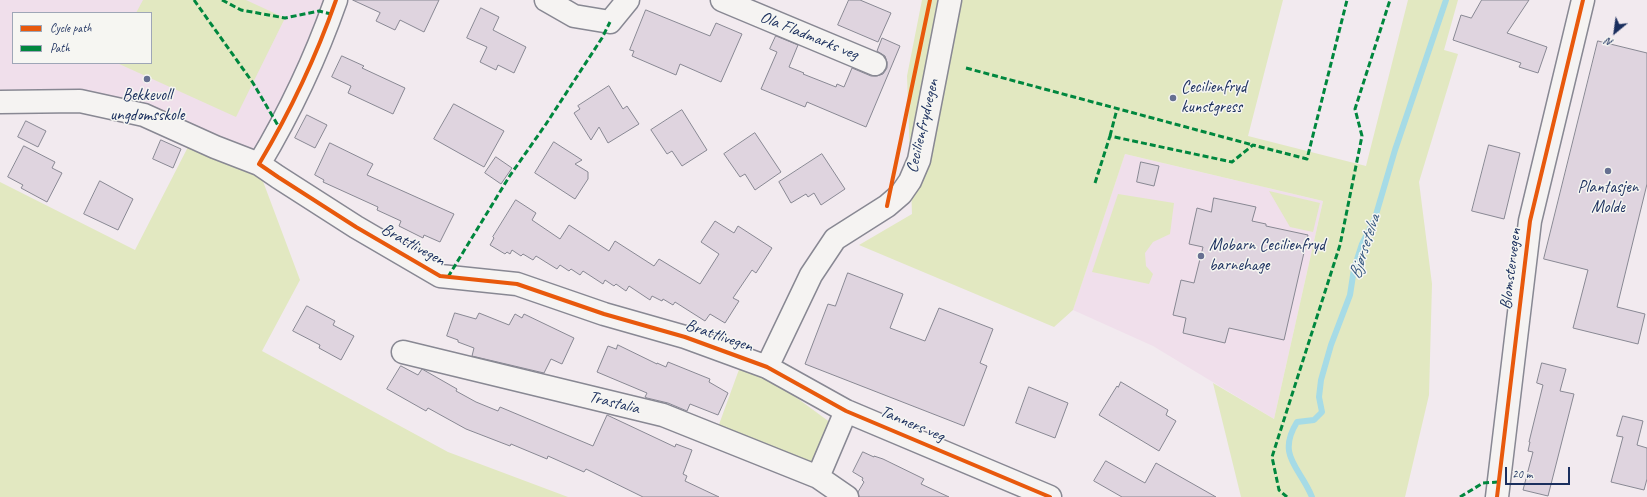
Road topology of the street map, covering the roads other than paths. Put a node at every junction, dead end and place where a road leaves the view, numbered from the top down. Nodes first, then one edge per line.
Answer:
1 (336, 0) edge
2 (546, 0) edge
3 (628, 0) edge
4 (722, 0) edge
5 (950, 0) edge
6 (1582, 0) edge
7 (875, 64) dead end
8 (0, 102) edge
9 (259, 164) junction
10 (404, 352) dead end
11 (767, 367) junction
12 (846, 411) junction
13 (818, 478) junction
14 (847, 497) edge
15 (1050, 497) edge
16 (1497, 497) edge

1 - 9 street
2 - 3 street
4 - 7 street, Ola Fladmarks veg
5 - 11 street, Cecilienfrydvegen
6 - 16 street, Blomstervegen
8 - 9 street, Brattlivegen
9 - 11 street, Brattlivegen
10 - 13 street, Trastalia
11 - 12 street, Tanners veg
12 - 13 street
12 - 15 street, Tanners veg
13 - 14 street, Trastalia

